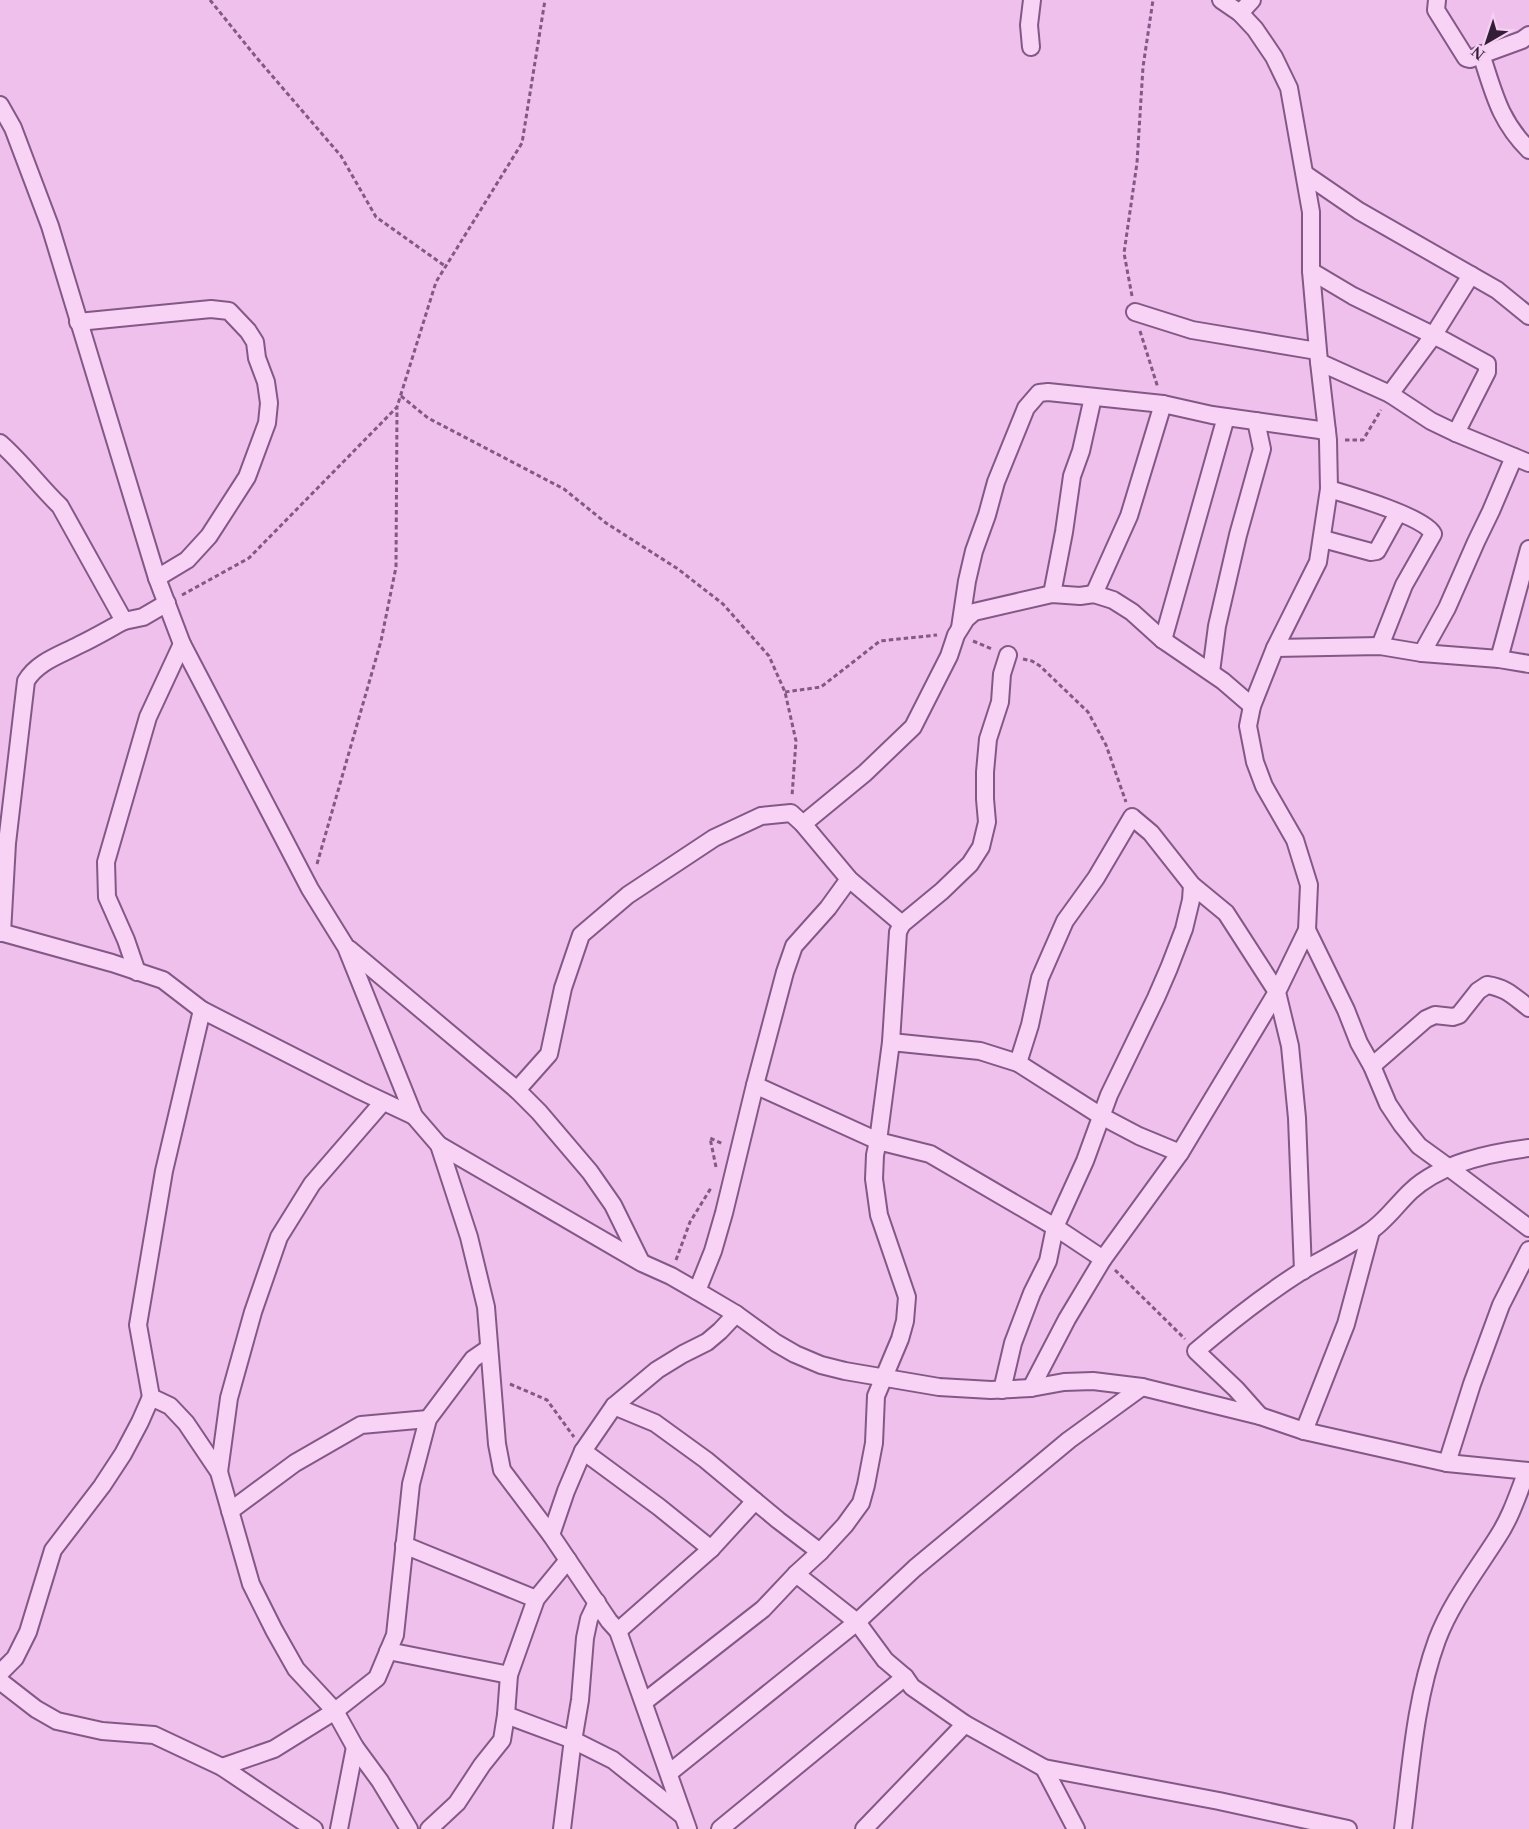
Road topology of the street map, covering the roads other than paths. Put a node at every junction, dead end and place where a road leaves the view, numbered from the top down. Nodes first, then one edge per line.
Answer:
1 (1032, 0) edge
2 (1221, 0) edge
3 (1437, 0) edge
4 (1246, 6) edge
5 (1529, 35) edge
6 (1031, 47) dead end
7 (1481, 54) junction
8 (0, 105) edge
9 (1529, 150) edge
10 (1305, 174) junction
11 (1311, 272) junction
12 (1471, 275) junction
13 (1135, 312) road end
14 (1529, 316) edge
15 (78, 322) junction
16 (1433, 336) junction
17 (1318, 356) junction
18 (1390, 394) junction
19 (1093, 397) junction
20 (1164, 404) junction
21 (1226, 417) junction
22 (1256, 421) junction
23 (1456, 434) junction
24 (1328, 436) junction
25 (0, 443) edge
26 (1521, 460) edge
27 (1329, 489) junction
28 (1398, 513) junction
29 (1323, 539) junction
30 (1529, 549) edge
31 (157, 578) junction
32 (1052, 594) junction
33 (1094, 594) junction
34 (167, 603) junction
35 (124, 621) junction
36 (960, 628) junction
37 (1163, 640) junction
38 (182, 644) junction
39 (1380, 646) junction
40 (1275, 648) junction
41 (1422, 653) junction
42 (1008, 655) dead end
43 (1499, 659) junction
44 (1529, 664) edge
45 (1210, 672) junction
46 (1252, 706) junction
47 (797, 818) junction
48 (849, 879) junction
49 (1192, 885) junction
50 (902, 924) junction
51 (1307, 930) junction
52 (1, 932) edge
53 (346, 947) junction
54 (136, 972) junction
55 (1277, 992) junction
56 (1529, 1008) edge
57 (202, 1010) junction
58 (891, 1042) junction
59 (1018, 1063) junction
60 (1372, 1066) junction
61 (755, 1085) junction
62 (517, 1089) junction
63 (383, 1102) junction
64 (414, 1116) junction
65 (1101, 1116) junction
66 (878, 1141) junction
67 (440, 1144) junction
68 (1529, 1148) edge
69 (1180, 1153) junction
70 (1448, 1167) junction
71 (1055, 1227) junction
72 (1529, 1228) edge
73 (1371, 1231) junction
74 (1529, 1250) edge
75 (1103, 1258) junction
76 (642, 1263) junction
77 (1303, 1271) junction
78 (697, 1291) junction
79 (736, 1314) junction
80 (489, 1348) junction
81 (885, 1377) junction
82 (1142, 1387) junction
83 (1031, 1388) junction
84 (1002, 1390) junction
85 (151, 1397) junction
86 (614, 1406) junction
87 (1260, 1416) junction
88 (428, 1419) junction
89 (1305, 1431) junction
90 (584, 1451) junction
91 (1447, 1463) junction
92 (1528, 1471) edge
93 (219, 1472) junction
94 (755, 1501) junction
95 (230, 1511) junction
96 (551, 1534) junction
97 (404, 1545) junction
98 (711, 1550) junction
99 (820, 1552) junction
100 (568, 1560) junction
101 (795, 1574) junction
102 (536, 1599) junction
103 (597, 1602) junction
104 (857, 1622) junction
105 (618, 1631) junction
106 (388, 1651) junction
107 (0, 1673) edge
108 (509, 1674) junction
109 (905, 1677) junction
110 (0, 1681) edge
111 (644, 1702) junction
112 (335, 1711) junction
113 (506, 1715) junction
114 (965, 1724) junction
115 (573, 1740) junction
116 (355, 1747) junction
117 (222, 1767) junction
118 (1044, 1768) junction
119 (669, 1773) junction
120 (685, 1822) edge
121 (314, 1829) edge
122 (339, 1829) edge
123 (409, 1829) edge
124 (429, 1829) edge
125 (562, 1829) edge
126 (720, 1829) edge
127 (864, 1829) edge
128 (1076, 1829) edge
129 (1348, 1829) edge
130 (1403, 1829) edge

1 - 6 street
2 - 4 street
3 - 7 street
4 - 10 street
5 - 7 street
7 - 9 street
8 - 15 street
10 - 11 street
10 - 12 street
11 - 16 street
11 - 17 street
12 - 14 street
12 - 16 street
13 - 17 street
15 - 31 street
15 - 31 street
16 - 18 street
16 - 23 street
17 - 18 street
17 - 24 street
18 - 23 street
19 - 20 street
19 - 32 street
19 - 36 street
20 - 21 street
20 - 33 street
21 - 22 street
21 - 37 street
22 - 24 street
22 - 45 street
23 - 26 street
24 - 27 street
25 - 35 street
26 - 41 street
27 - 28 street
27 - 29 street
28 - 29 street
28 - 39 street
29 - 40 street
30 - 43 street
31 - 34 street
32 - 33 street
32 - 36 street
33 - 37 street
34 - 35 street
34 - 38 street
35 - 52 street
36 - 47 street
37 - 45 street
38 - 53 street
38 - 54 street
39 - 40 street
39 - 41 street
40 - 46 street
41 - 43 street
42 - 50 street
43 - 44 street
45 - 46 street
46 - 51 street
47 - 48 street
47 - 62 street
48 - 50 street
48 - 61 street
49 - 55 street
49 - 59 street
49 - 65 street
50 - 58 street
51 - 55 street
51 - 60 street
52 - 54 street
53 - 62 street
53 - 64 street
54 - 57 street
55 - 69 street
55 - 77 street
56 - 60 street
57 - 63 street
57 - 85 street
58 - 59 street
58 - 66 street
59 - 65 street
60 - 70 street
61 - 66 street
61 - 78 street
62 - 76 street
63 - 64 street
63 - 93 street
64 - 67 street
65 - 69 street
65 - 71 street
66 - 71 street
66 - 81 street
67 - 76 street
67 - 80 street
68 - 70 street
69 - 75 street
70 - 72 street
70 - 73 street
71 - 75 street
71 - 84 street
73 - 77 street
73 - 89 street
74 - 91 street
75 - 83 street
76 - 78 street
77 - 87 street
78 - 79 street
79 - 81 street
79 - 86 street
80 - 88 street
80 - 96 street
81 - 84 street
81 - 99 street
82 - 83 street
82 - 87 street
82 - 104 street
83 - 84 street
85 - 93 street
85 - 107 street
86 - 90 street
86 - 94 street
87 - 89 street
88 - 95 street
88 - 97 street
89 - 91 street
90 - 96 street
90 - 98 street
91 - 92 street
92 - 130 street
93 - 95 street
94 - 98 street
94 - 99 street
95 - 112 street
96 - 100 street
97 - 102 street
97 - 106 street
98 - 105 street
99 - 101 street
100 - 102 street
100 - 103 street
101 - 104 street
101 - 111 street
102 - 108 street
103 - 105 street
103 - 115 street
104 - 109 street
104 - 119 street
105 - 111 street
106 - 108 street
106 - 112 street
108 - 113 street
109 - 114 street
109 - 126 street
110 - 117 street
111 - 119 street
112 - 116 street
112 - 117 street
113 - 115 street
113 - 124 street
114 - 118 street
114 - 127 street
115 - 120 street
115 - 125 street
116 - 122 street
116 - 123 street
117 - 121 street
118 - 128 street
118 - 129 street
119 - 120 street

